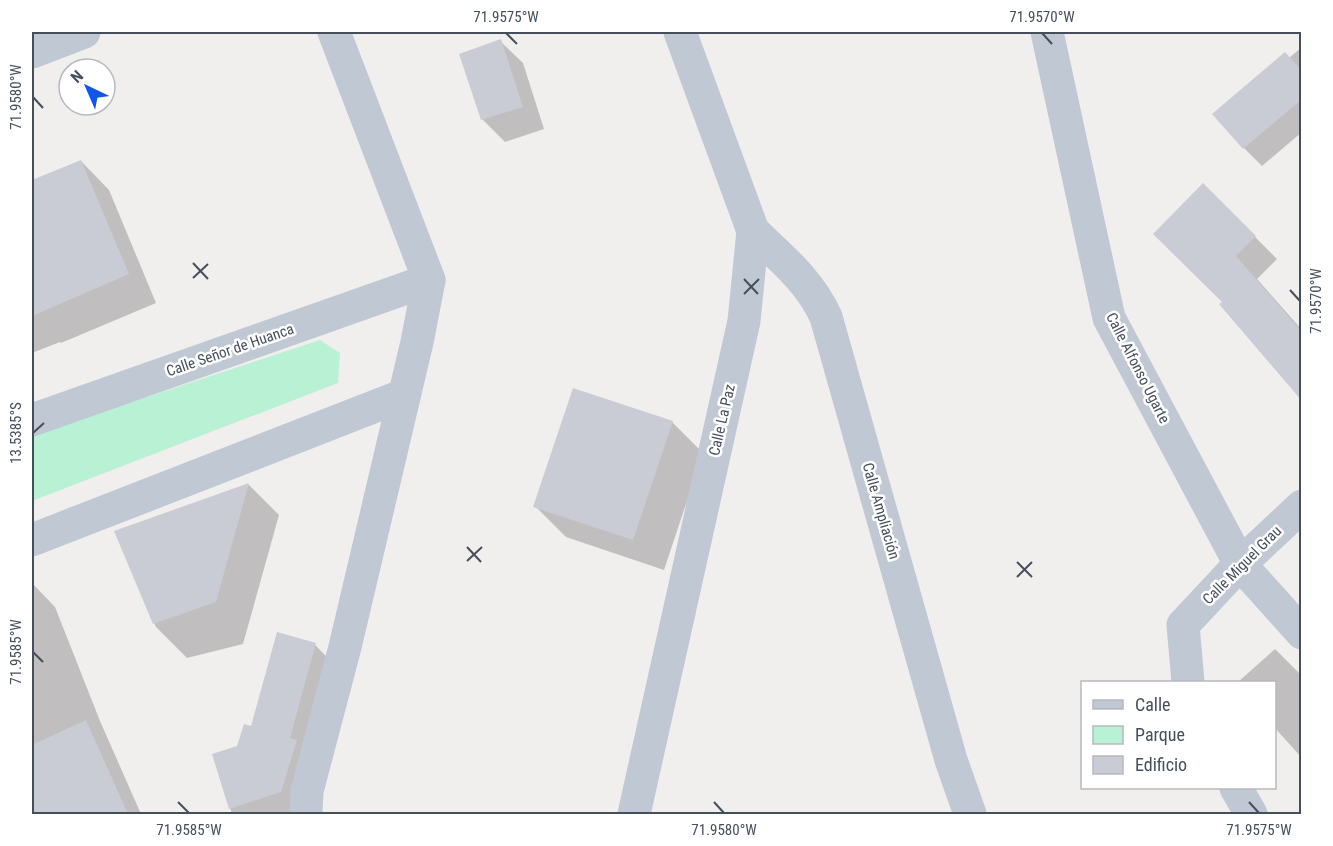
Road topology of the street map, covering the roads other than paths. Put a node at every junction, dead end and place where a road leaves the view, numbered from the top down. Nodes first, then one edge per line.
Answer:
1 (84, 32) edge
2 (334, 32) edge
3 (680, 32) edge
4 (1047, 32) edge
5 (32, 52) edge
6 (753, 231) junction
7 (429, 280) junction
8 (404, 395) junction
9 (32, 420) edge
10 (1302, 506) edge
11 (32, 540) edge
12 (1240, 564) junction
13 (1302, 633) edge
14 (1188, 681) edge
15 (1237, 789) edge
16 (306, 814) edge
17 (634, 814) edge
18 (970, 814) edge
19 (1251, 814) edge

1 - 5 street
2 - 7 street
3 - 6 street, Calle La Paz
4 - 12 street, Calle Alfonso Ugarte
6 - 17 street, Calle La Paz
6 - 18 street, Calle Ampliación
7 - 8 street
7 - 9 street, Calle Señor de Huanca
8 - 11 street
8 - 16 street
10 - 12 street, Calle Miguel Grau
12 - 13 street, Calle Alfonso Ugarte
12 - 14 street, Calle Miguel Grau
15 - 19 street

